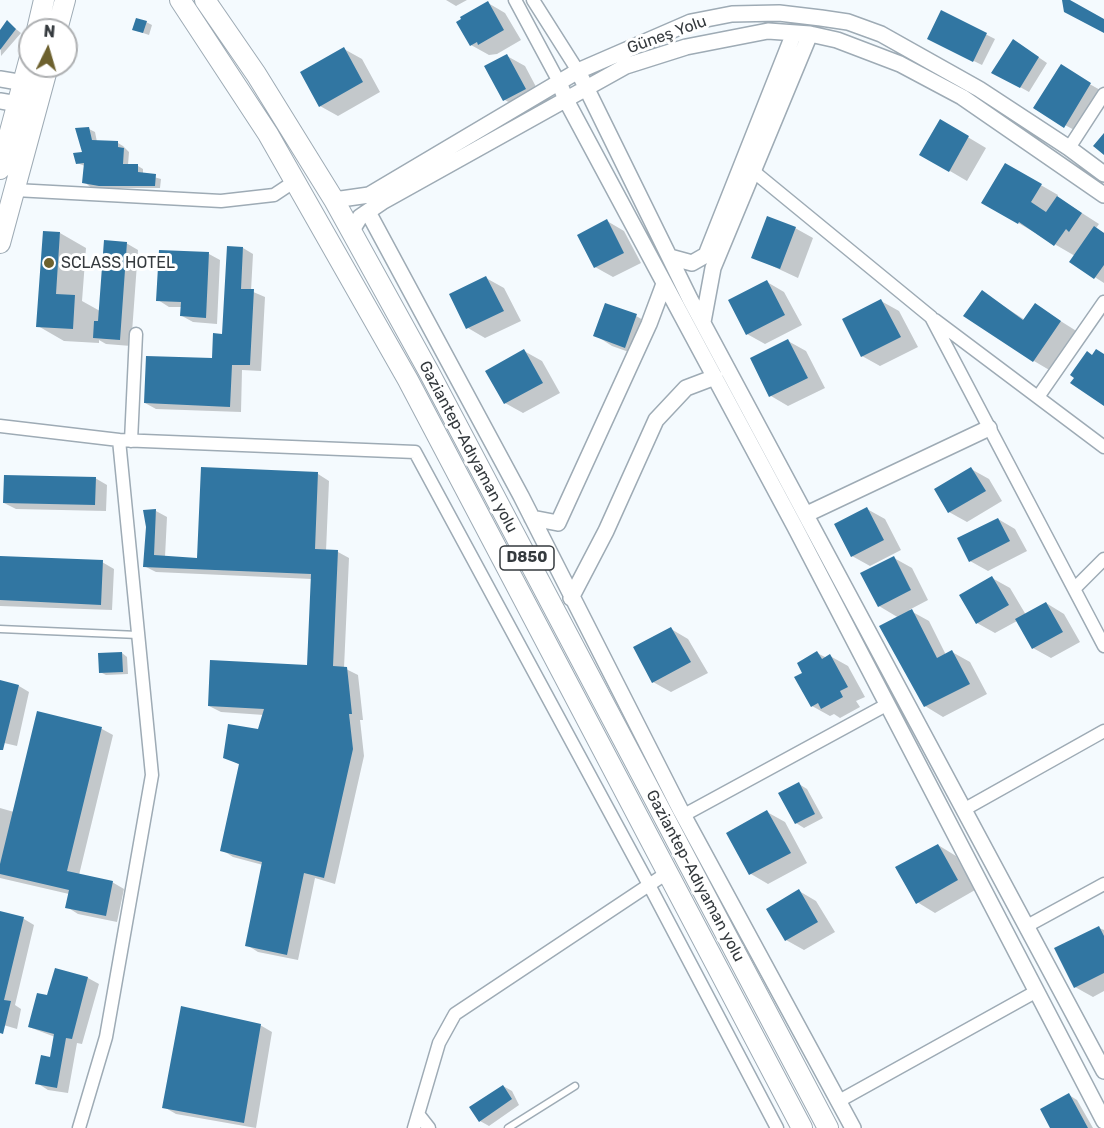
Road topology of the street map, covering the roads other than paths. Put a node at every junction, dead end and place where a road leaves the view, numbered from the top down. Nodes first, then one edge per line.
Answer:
1 (44, 0) edge
2 (65, 0) edge
3 (180, 0) edge
4 (205, 0) edge
5 (515, 0) edge
6 (533, 0) edge
7 (40, 18) edge
8 (60, 18) edge
9 (802, 34) junction
10 (578, 71) junction
11 (25, 78) edge
12 (45, 78) edge
13 (0, 79) edge
14 (560, 82) junction
15 (24, 83) junction
16 (587, 88) junction
17 (1104, 94) edge
18 (566, 100) junction
19 (9, 103) edge
20 (1069, 148) junction
21 (0, 169) edge
22 (753, 171) junction
23 (1104, 174) edge
24 (295, 181) junction
25 (15, 190) junction
26 (1104, 195) edge
27 (334, 200) junction
28 (368, 212) junction
29 (351, 232) junction
30 (0, 243) edge
31 (670, 257) junction
32 (664, 284) junction
33 (1104, 302) edge
34 (931, 317) junction
35 (703, 322) junction
36 (136, 334) dead end
37 (715, 377) junction
38 (1038, 397) junction
39 (0, 426) edge
40 (989, 428) junction
41 (125, 440) junction
42 (1104, 447) edge
43 (807, 514) junction
44 (532, 518) junction
45 (1104, 559) edge
46 (1074, 589) junction
47 (571, 598) junction
48 (0, 629) edge
49 (138, 635) junction
50 (1104, 646) edge
51 (888, 704) junction
52 (1104, 731) edge
53 (965, 809) junction
54 (684, 815) junction
55 (667, 873) junction
56 (648, 883) junction
57 (1104, 884) edge
58 (1027, 926) junction
59 (1037, 991) junction
60 (1104, 1071) edge
61 (575, 1086) dead end
62 (839, 1101) junction
63 (418, 1114) junction
64 (1104, 1121) edge
65 (79, 1128) edge
66 (414, 1128) edge
67 (429, 1128) edge
68 (508, 1128) edge
69 (777, 1128) edge
70 (802, 1128) edge
71 (828, 1128) edge
72 (853, 1128) edge

1 - 7 main road
2 - 8 main road
3 - 24 main road, Gaziantep-Adıyaman yolu / D850
4 - 27 main road, Gaziantep-Adıyaman yolu / D850
5 - 14 street
6 - 10 street
9 - 16 street, Güneş Yolu
9 - 22 street
9 - 26 street, Güneş Yolu
9 - 31 street
10 - 14 street, Güneş Yolu
10 - 16 street
10 - 20 street, Güneş Yolu
11 - 15 main road
12 - 25 main road
13 - 15 street
14 - 18 street
14 - 27 street, Güneş Yolu
15 - 19 main road
16 - 18 street, Güneş Yolu
16 - 31 street
17 - 20 street
18 - 28 street, Güneş Yolu
18 - 32 street
19 - 21 main road
20 - 23 street, Güneş Yolu
22 - 34 street
22 - 35 street
24 - 25 street
24 - 55 main road, Gaziantep-Adıyaman yolu / D850
25 - 30 main road
27 - 29 main road, Gaziantep-Adıyaman yolu / D850
28 - 29 street, Güneş Yolu
28 - 44 street
29 - 71 main road, Gaziantep-Adıyaman yolu / D850
31 - 35 street
32 - 37 street
32 - 44 street
33 - 38 street
34 - 38 street
34 - 40 street
35 - 43 street
36 - 41 street
37 - 47 street
37 - 51 street
38 - 42 street
39 - 41 street
40 - 43 street
40 - 46 street
41 - 49 street
41 - 56 street
43 - 53 street
44 - 47 street
45 - 46 street
46 - 50 street
47 - 54 street
48 - 49 lane
49 - 65 street
51 - 54 street
51 - 59 street
52 - 53 street
53 - 58 street
54 - 62 street
55 - 56 street
55 - 70 main road, Gaziantep-Adıyaman yolu / D850
56 - 63 street
56 - 69 street
57 - 58 street
58 - 60 street
59 - 62 street
59 - 64 street
61 - 68 lane
62 - 72 street
63 - 66 street
63 - 67 street

